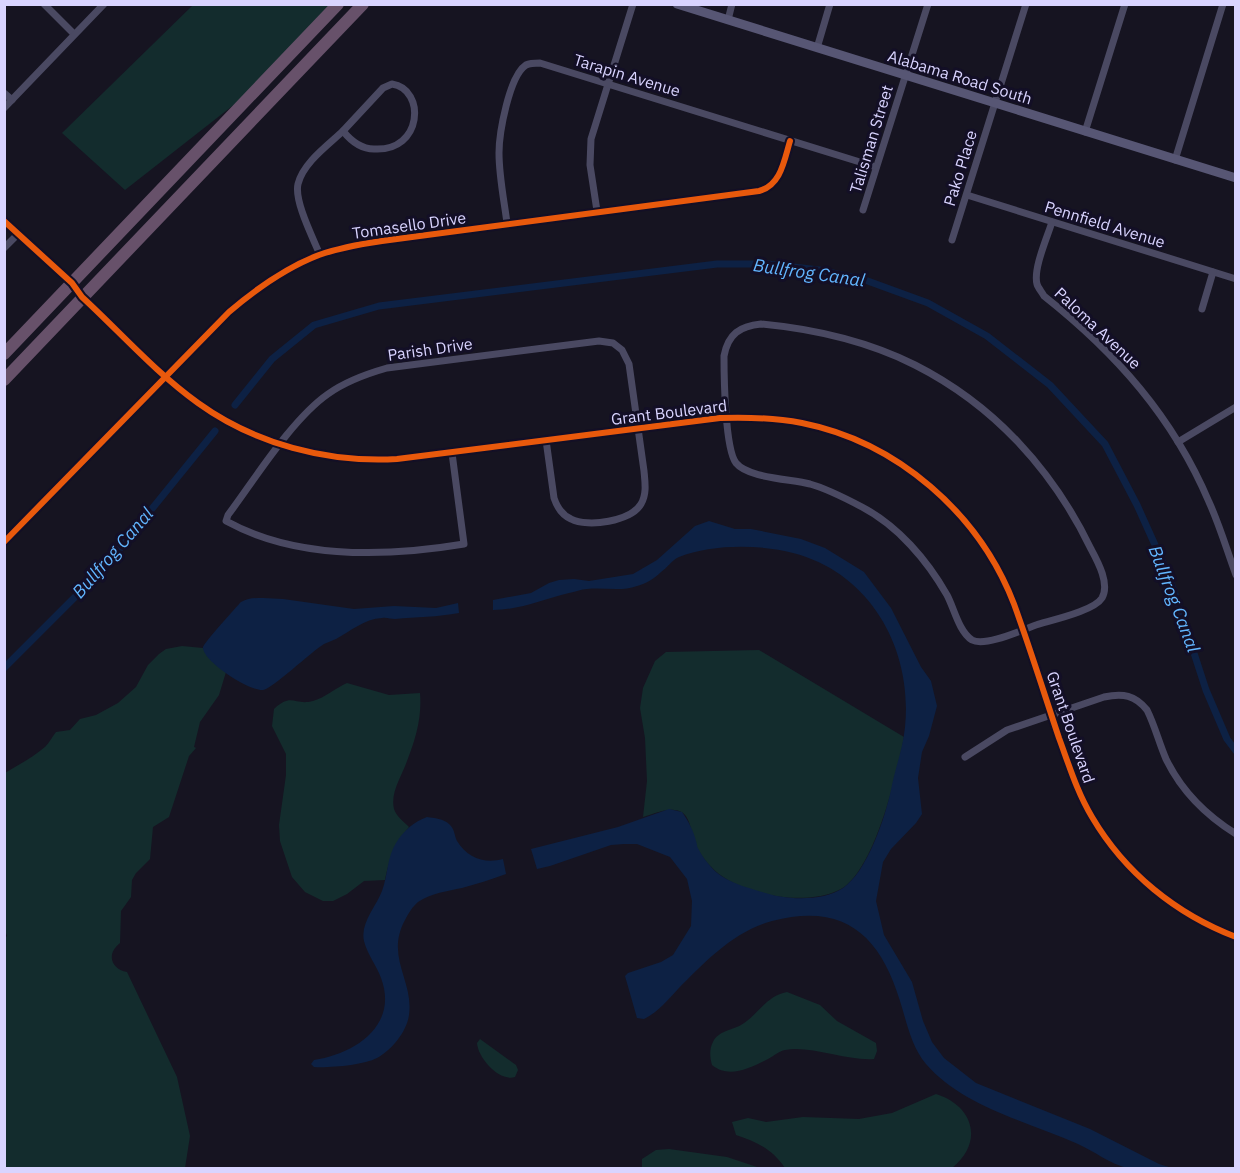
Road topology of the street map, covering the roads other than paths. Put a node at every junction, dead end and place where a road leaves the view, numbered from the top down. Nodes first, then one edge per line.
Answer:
1 (44, 4) edge
2 (104, 4) edge
3 (338, 4) edge
4 (363, 4) edge
5 (633, 4) edge
6 (677, 4) edge
7 (732, 4) edge
8 (830, 4) edge
9 (928, 4) edge
10 (1026, 4) edge
11 (1125, 4) edge
12 (1223, 4) edge
13 (728, 20) junction
14 (74, 34) junction
15 (817, 48) junction
16 (905, 76) junction
17 (608, 83) junction
18 (4, 93) edge
19 (12, 100) junction
20 (994, 104) junction
21 (4, 108) edge
22 (343, 131) junction
23 (1085, 132) junction
24 (790, 141) junction
25 (1175, 160) junction
26 (876, 167) junction
27 (1236, 178) edge
28 (967, 195) junction
29 (863, 210) dead end
30 (597, 212) junction
31 (4, 221) edge
32 (1052, 222) junction
33 (507, 223) junction
34 (18, 234) junction
35 (952, 240) dead end
36 (4, 248) edge
37 (320, 255) junction
38 (1213, 272) junction
39 (1236, 279) edge
40 (72, 283) junction
41 (82, 297) junction
42 (1202, 309) dead end
43 (4, 354) edge
44 (166, 376) junction
45 (4, 380) edge
46 (1236, 407) edge
47 (727, 418) junction
48 (637, 428) junction
49 (546, 441) junction
50 (1178, 442) junction
51 (281, 444) junction
52 (452, 453) junction
53 (4, 542) edge
54 (1236, 575) edge
55 (1023, 630) junction
56 (1052, 716) junction
57 (965, 757) dead end
58 (1236, 834) edge
59 (1236, 938) edge

1 - 14 street
2 - 14 street
3 - 40 highway
4 - 41 highway
5 - 17 street
6 - 13 street, Alabama Road South
7 - 13 street
8 - 15 street
9 - 16 street, Talisman Street
10 - 20 street, Pako Place
11 - 23 street
12 - 25 street
13 - 15 street, Alabama Road South
14 - 19 street
15 - 16 street, Alabama Road South
16 - 20 street, Alabama Road South
16 - 26 street, Talisman Street
17 - 24 street, Tarapin Avenue
17 - 30 street
17 - 33 street, Tarapin Avenue
18 - 19 street
19 - 21 street
20 - 23 street, Alabama Road South
20 - 28 street, Pako Place
22 - 22 street
22 - 37 street
23 - 25 street, Alabama Road South
24 - 26 street, Tarapin Avenue
24 - 30 street, Tomasello Drive
25 - 27 street, Alabama Road South
26 - 29 street, Talisman Street
28 - 32 street, Pennfield Avenue
28 - 35 street, Pako Place
30 - 33 street, Tomasello Drive
31 - 34 street, Grant Boulevard
32 - 38 street, Pennfield Avenue
32 - 50 street, Paloma Avenue
33 - 37 street, Tomasello Drive
34 - 36 street
34 - 40 street, Grant Boulevard
37 - 44 street, Tomasello Drive
38 - 39 street, Pennfield Avenue
38 - 42 street
40 - 41 street, Grant Boulevard
40 - 43 highway
41 - 44 street, Grant Boulevard
41 - 45 highway
44 - 51 street, Grant Boulevard
44 - 53 street, Tomasello Drive
46 - 50 street
47 - 48 street, Grant Boulevard
47 - 55 street, Grant Boulevard
47 - 55 street
47 - 55 street
48 - 49 street, Grant Boulevard
48 - 49 street
48 - 51 street, Parish Drive
49 - 52 street, Grant Boulevard
50 - 54 street, Paloma Avenue
51 - 52 street, Grant Boulevard
51 - 52 street, Parish Drive
55 - 56 street, Grant Boulevard
56 - 57 street
56 - 58 street
56 - 59 street, Grant Boulevard

